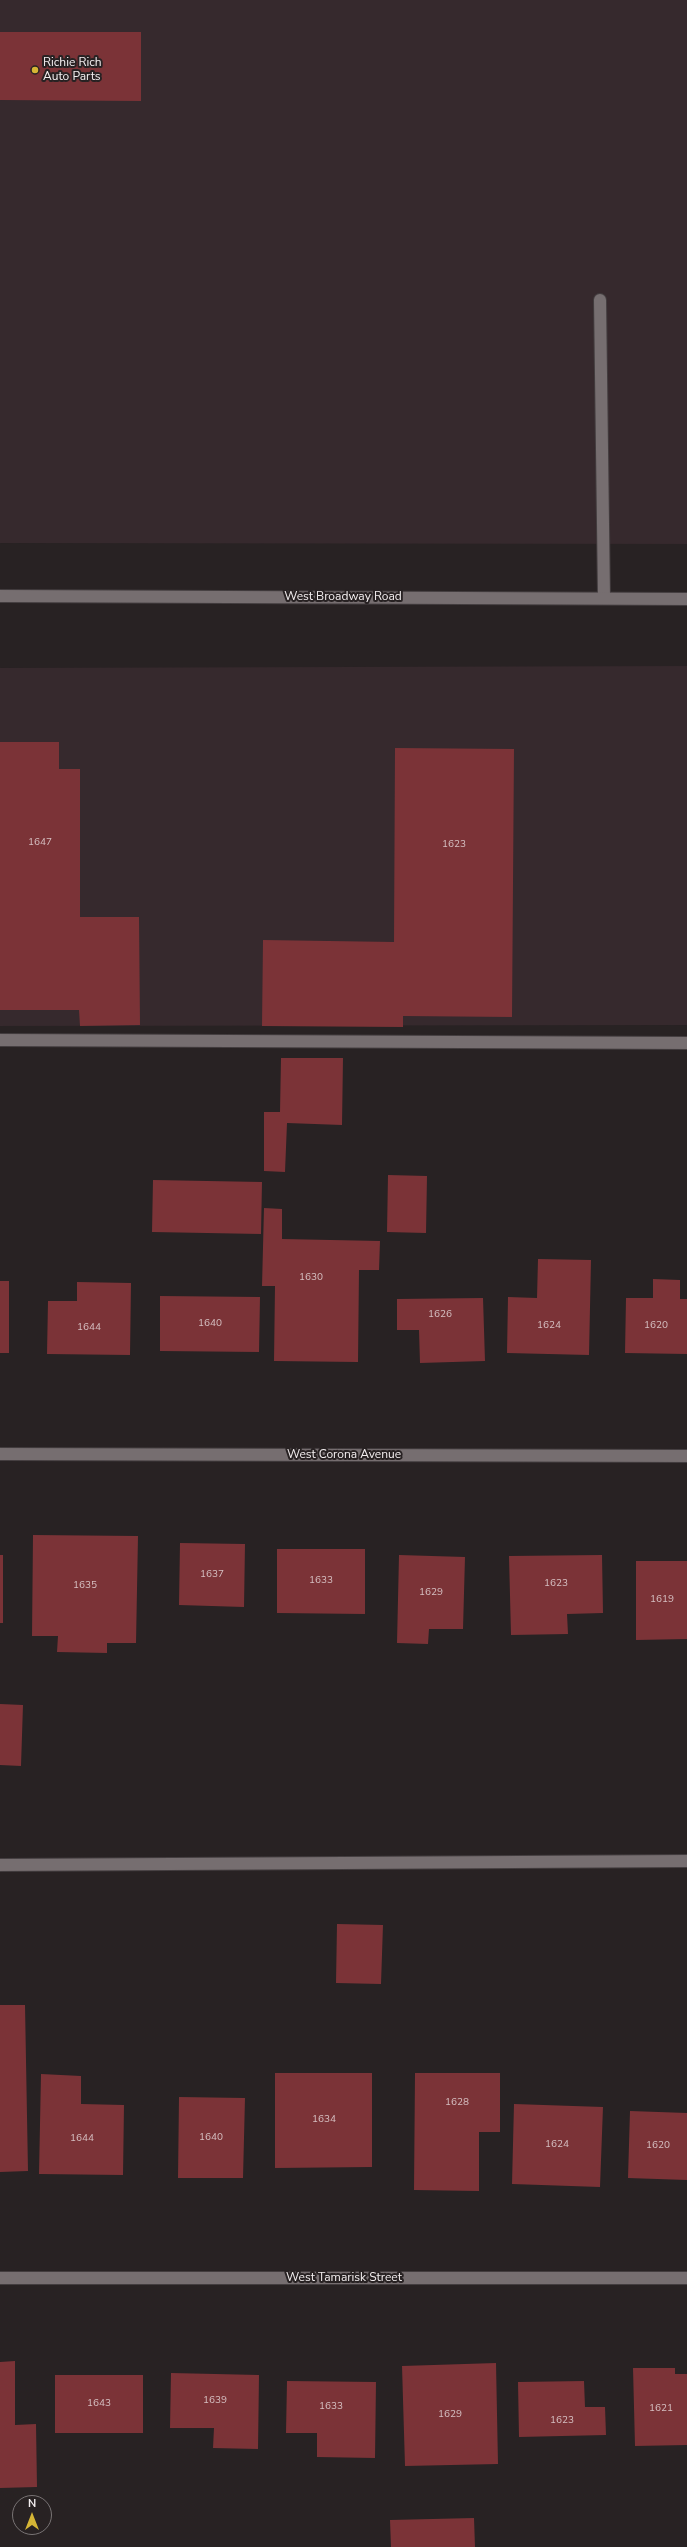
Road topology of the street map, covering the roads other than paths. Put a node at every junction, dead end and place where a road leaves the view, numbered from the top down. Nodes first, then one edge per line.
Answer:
1 (600, 300) dead end
2 (0, 596) edge
3 (604, 598) junction
4 (687, 599) edge
5 (0, 1040) edge
6 (687, 1043) edge
7 (0, 1454) edge
8 (687, 1456) edge
9 (687, 1862) edge
10 (0, 1865) edge
11 (0, 2278) edge
12 (687, 2278) edge

1 - 3 street
2 - 3 street, West Broadway Road
3 - 4 street, West Broadway Road
5 - 6 street
7 - 8 street, West Corona Avenue
9 - 10 street
11 - 12 street, West Tamarisk Street

